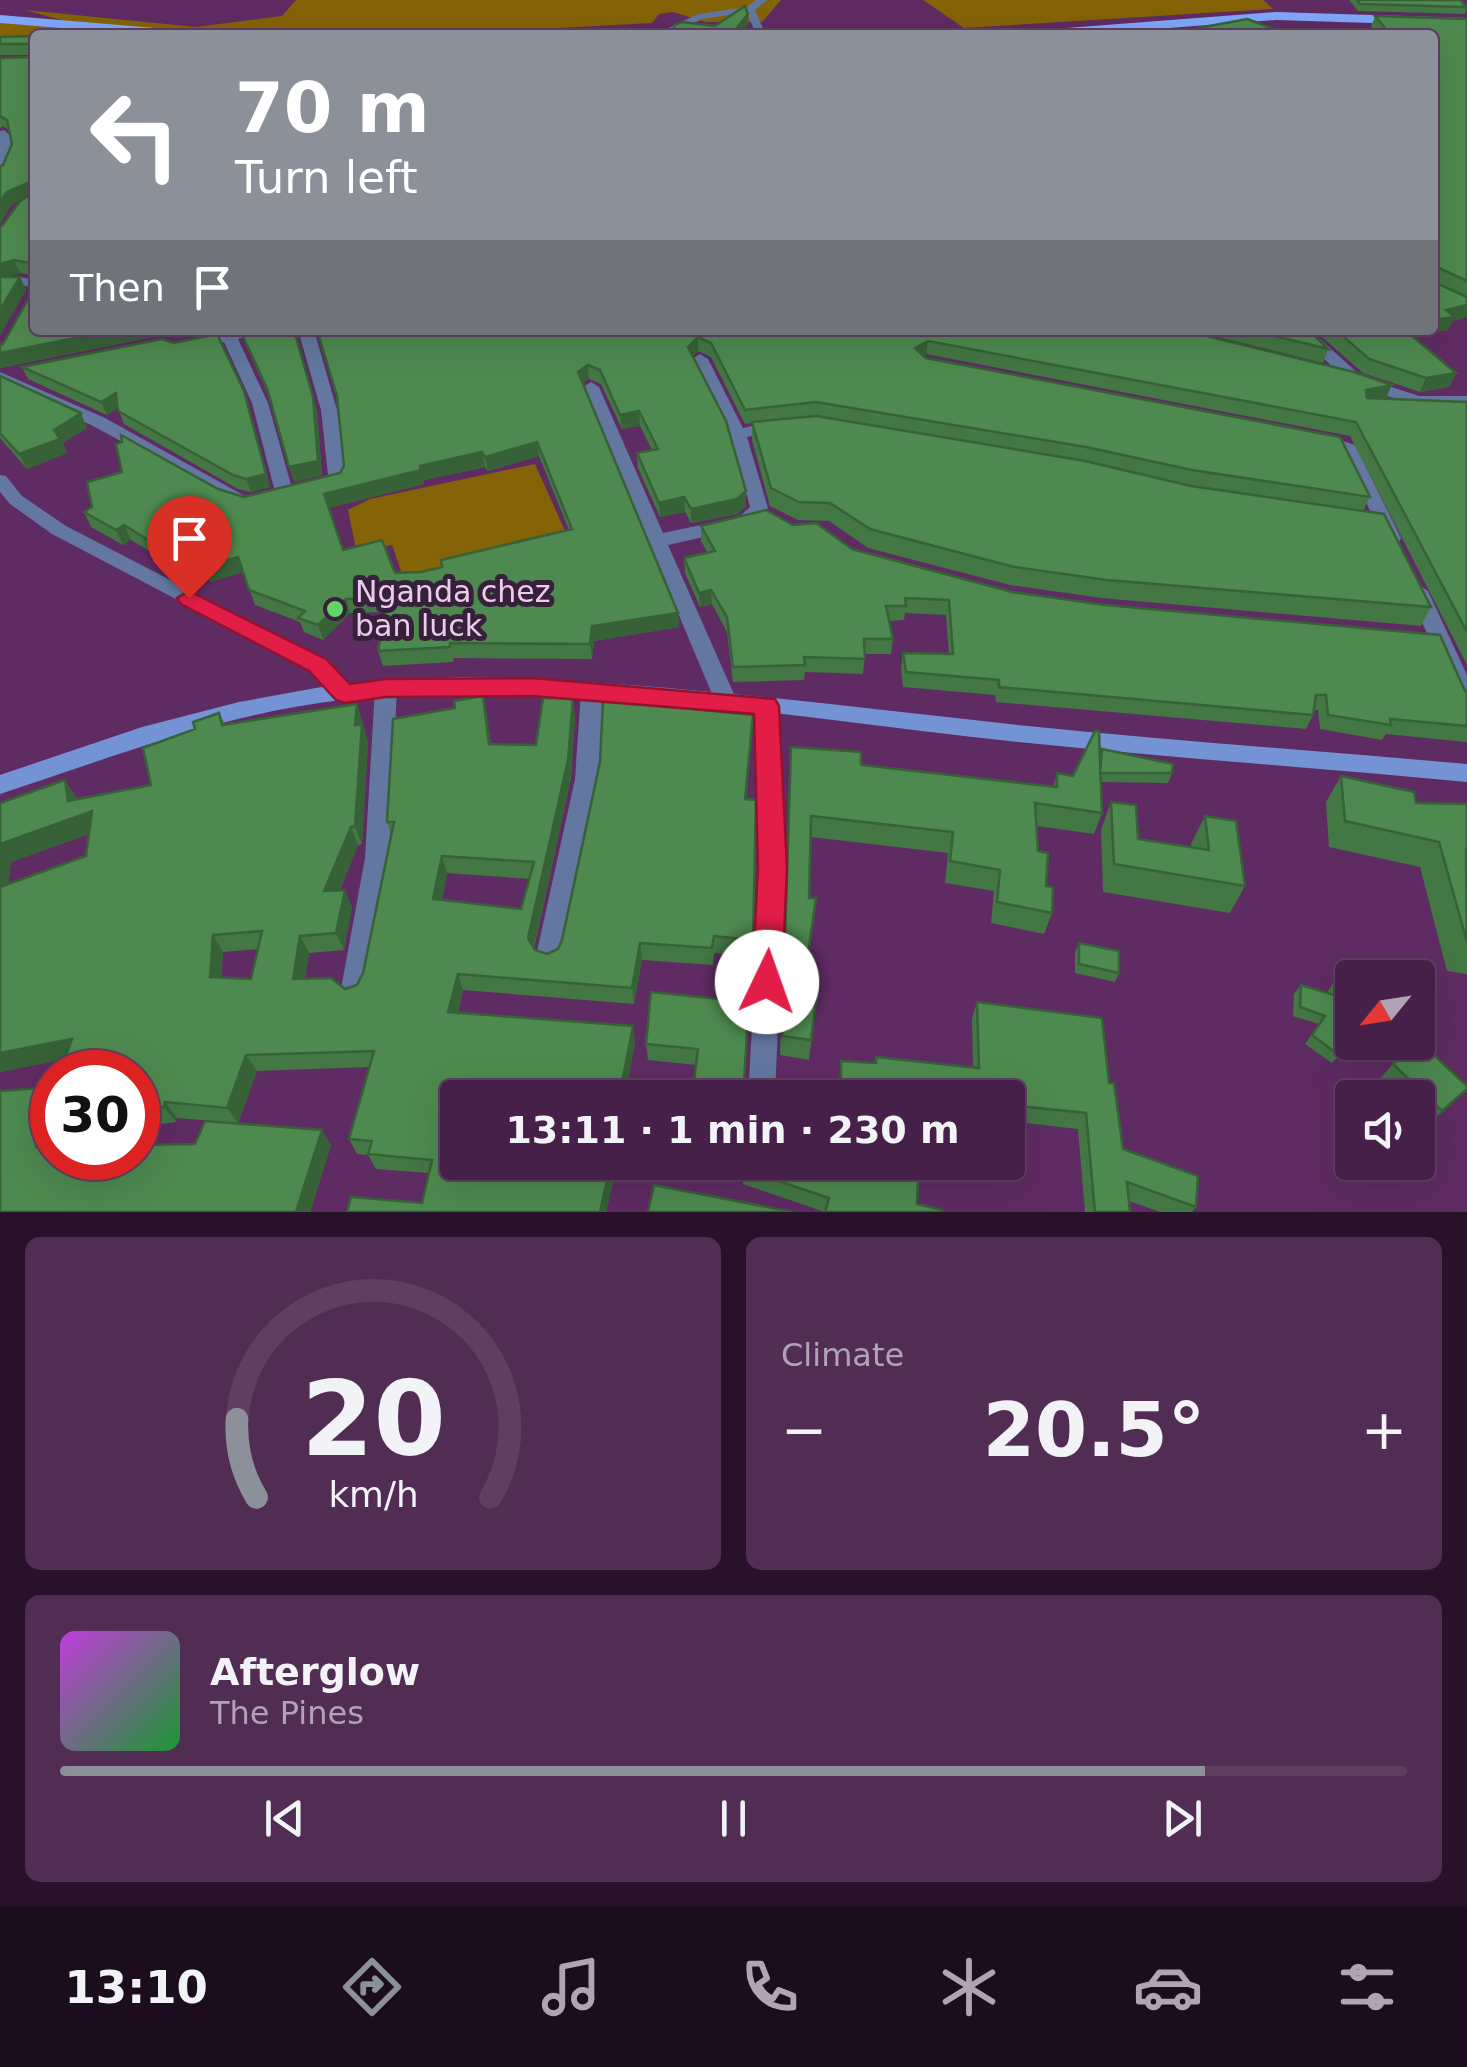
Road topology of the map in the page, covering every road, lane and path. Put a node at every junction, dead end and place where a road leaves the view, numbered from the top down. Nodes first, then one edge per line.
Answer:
1 (762, 0) edge
2 (750, 9) junction
3 (0, 19) edge
4 (1467, 22) edge
5 (131, 30) edge
6 (671, 30) edge
7 (759, 30) edge
8 (1093, 30) edge
9 (4, 133) edge
10 (0, 176) edge
11 (0, 284) edge
12 (30, 290) edge
13 (234, 335) edge
14 (307, 335) edge
15 (1307, 335) edge
16 (229, 336) junction
17 (178, 347) edge
18 (700, 359) dead end
19 (35, 370) edge
20 (1322, 372) edge
21 (0, 377) edge
22 (1355, 379) junction
23 (590, 388) edge
24 (1467, 401) edge
25 (793, 422) edge
26 (1294, 433) edge
27 (738, 434) junction
28 (0, 480) edge
29 (284, 492) junction
30 (754, 516) junction
31 (782, 522) edge
32 (656, 541) junction
33 (386, 688) junction
34 (592, 691) junction
35 (345, 694) junction
36 (1467, 698) edge
37 (726, 701) junction
38 (766, 706) junction
39 (1467, 773) edge
40 (0, 785) edge
41 (548, 956) edge
42 (354, 989) edge
43 (762, 1080) edge

1 - 2 street
2 - 6 street
2 - 7 street
3 - 5 main road
4 - 8 main road
9 - 10 street
11 - 12 street
13 - 16 street
14 - 29 street
15 - 22 street
16 - 17 street
16 - 29 street
18 - 27 street
19 - 21 street
20 - 22 street
21 - 29 street
22 - 24 street
23 - 32 street
25 - 27 street
26 - 36 street
27 - 30 street
28 - 35 street
30 - 31 street
30 - 32 street
32 - 37 street
33 - 34 street
33 - 35 street
33 - 42 street
34 - 37 street
34 - 41 street
35 - 40 street
37 - 38 street
38 - 39 street
38 - 43 street

